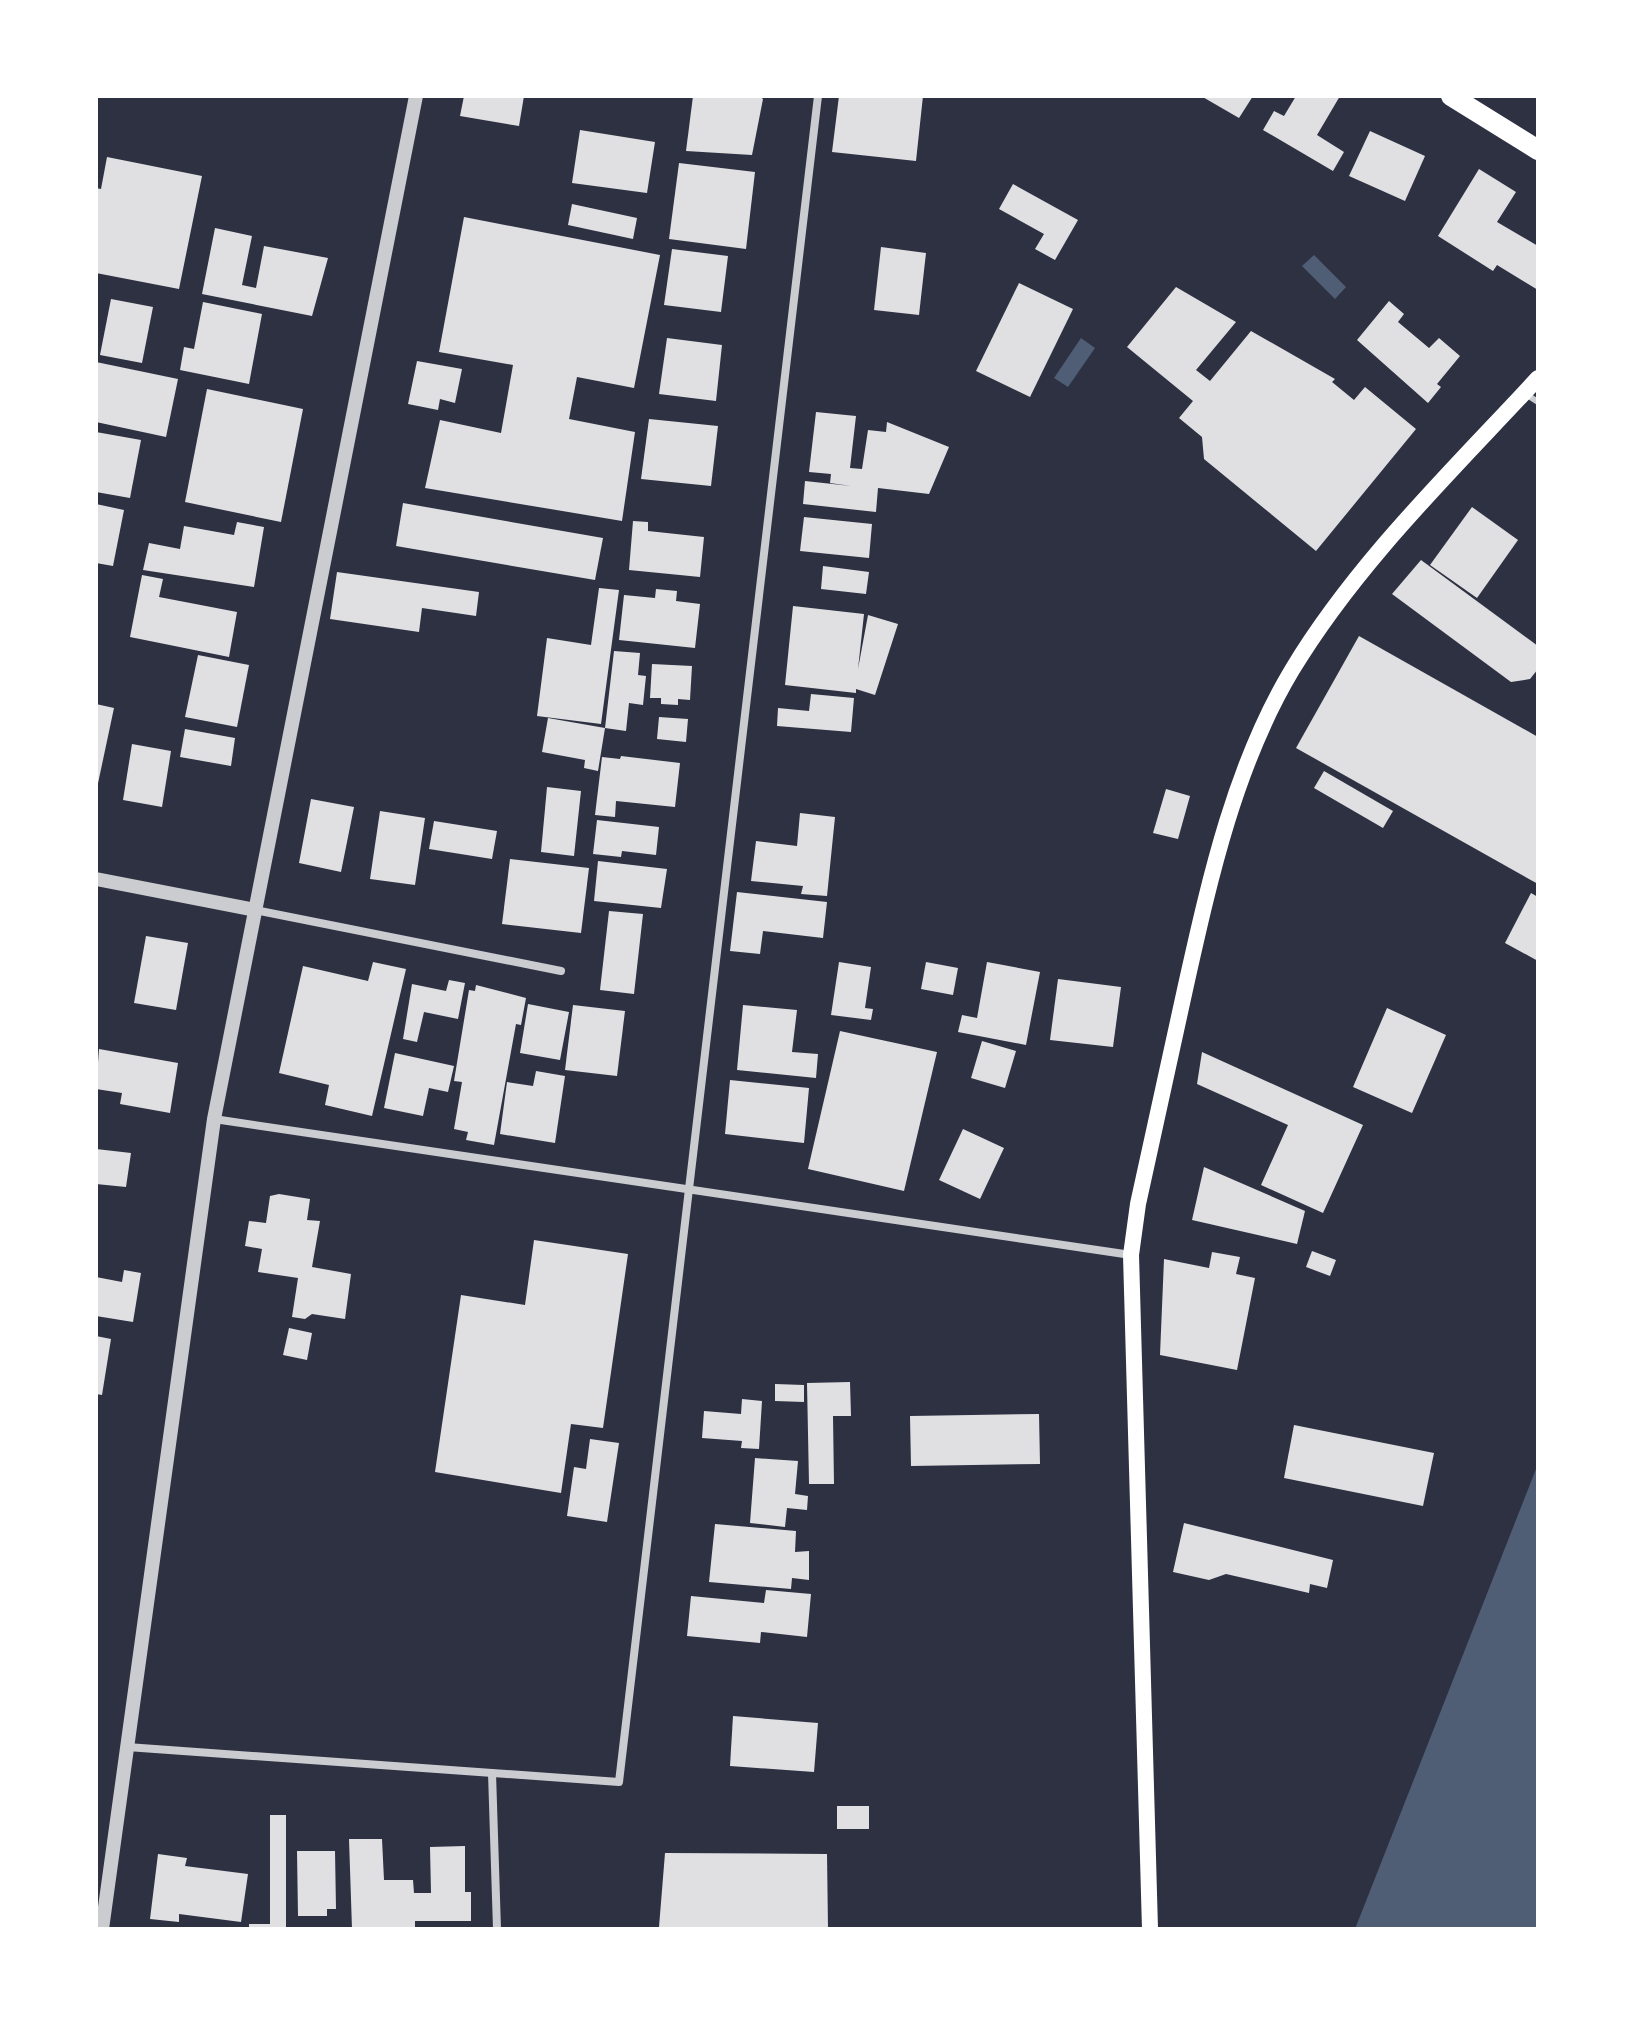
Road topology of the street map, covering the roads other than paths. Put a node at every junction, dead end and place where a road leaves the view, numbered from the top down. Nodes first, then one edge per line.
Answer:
1 (416, 96) edge
2 (818, 96) edge
3 (1451, 96) edge
4 (1538, 150) edge
5 (1538, 378) edge
6 (1531, 398) edge
7 (96, 879) edge
8 (255, 910) junction
9 (561, 971) dead end
10 (214, 1119) junction
11 (689, 1189) junction
12 (1131, 1255) junction
13 (127, 1747) junction
14 (492, 1773) junction
15 (102, 1929) edge
16 (497, 1929) edge
17 (1150, 1929) edge

1 - 8 street
2 - 11 street
3 - 4 main road
5 - 6 main road
6 - 12 main road
7 - 8 street
8 - 9 street
8 - 10 street
10 - 11 street
10 - 13 street
11 - 12 street
11 - 14 street
12 - 17 main road
13 - 14 street
13 - 15 street
14 - 16 street

